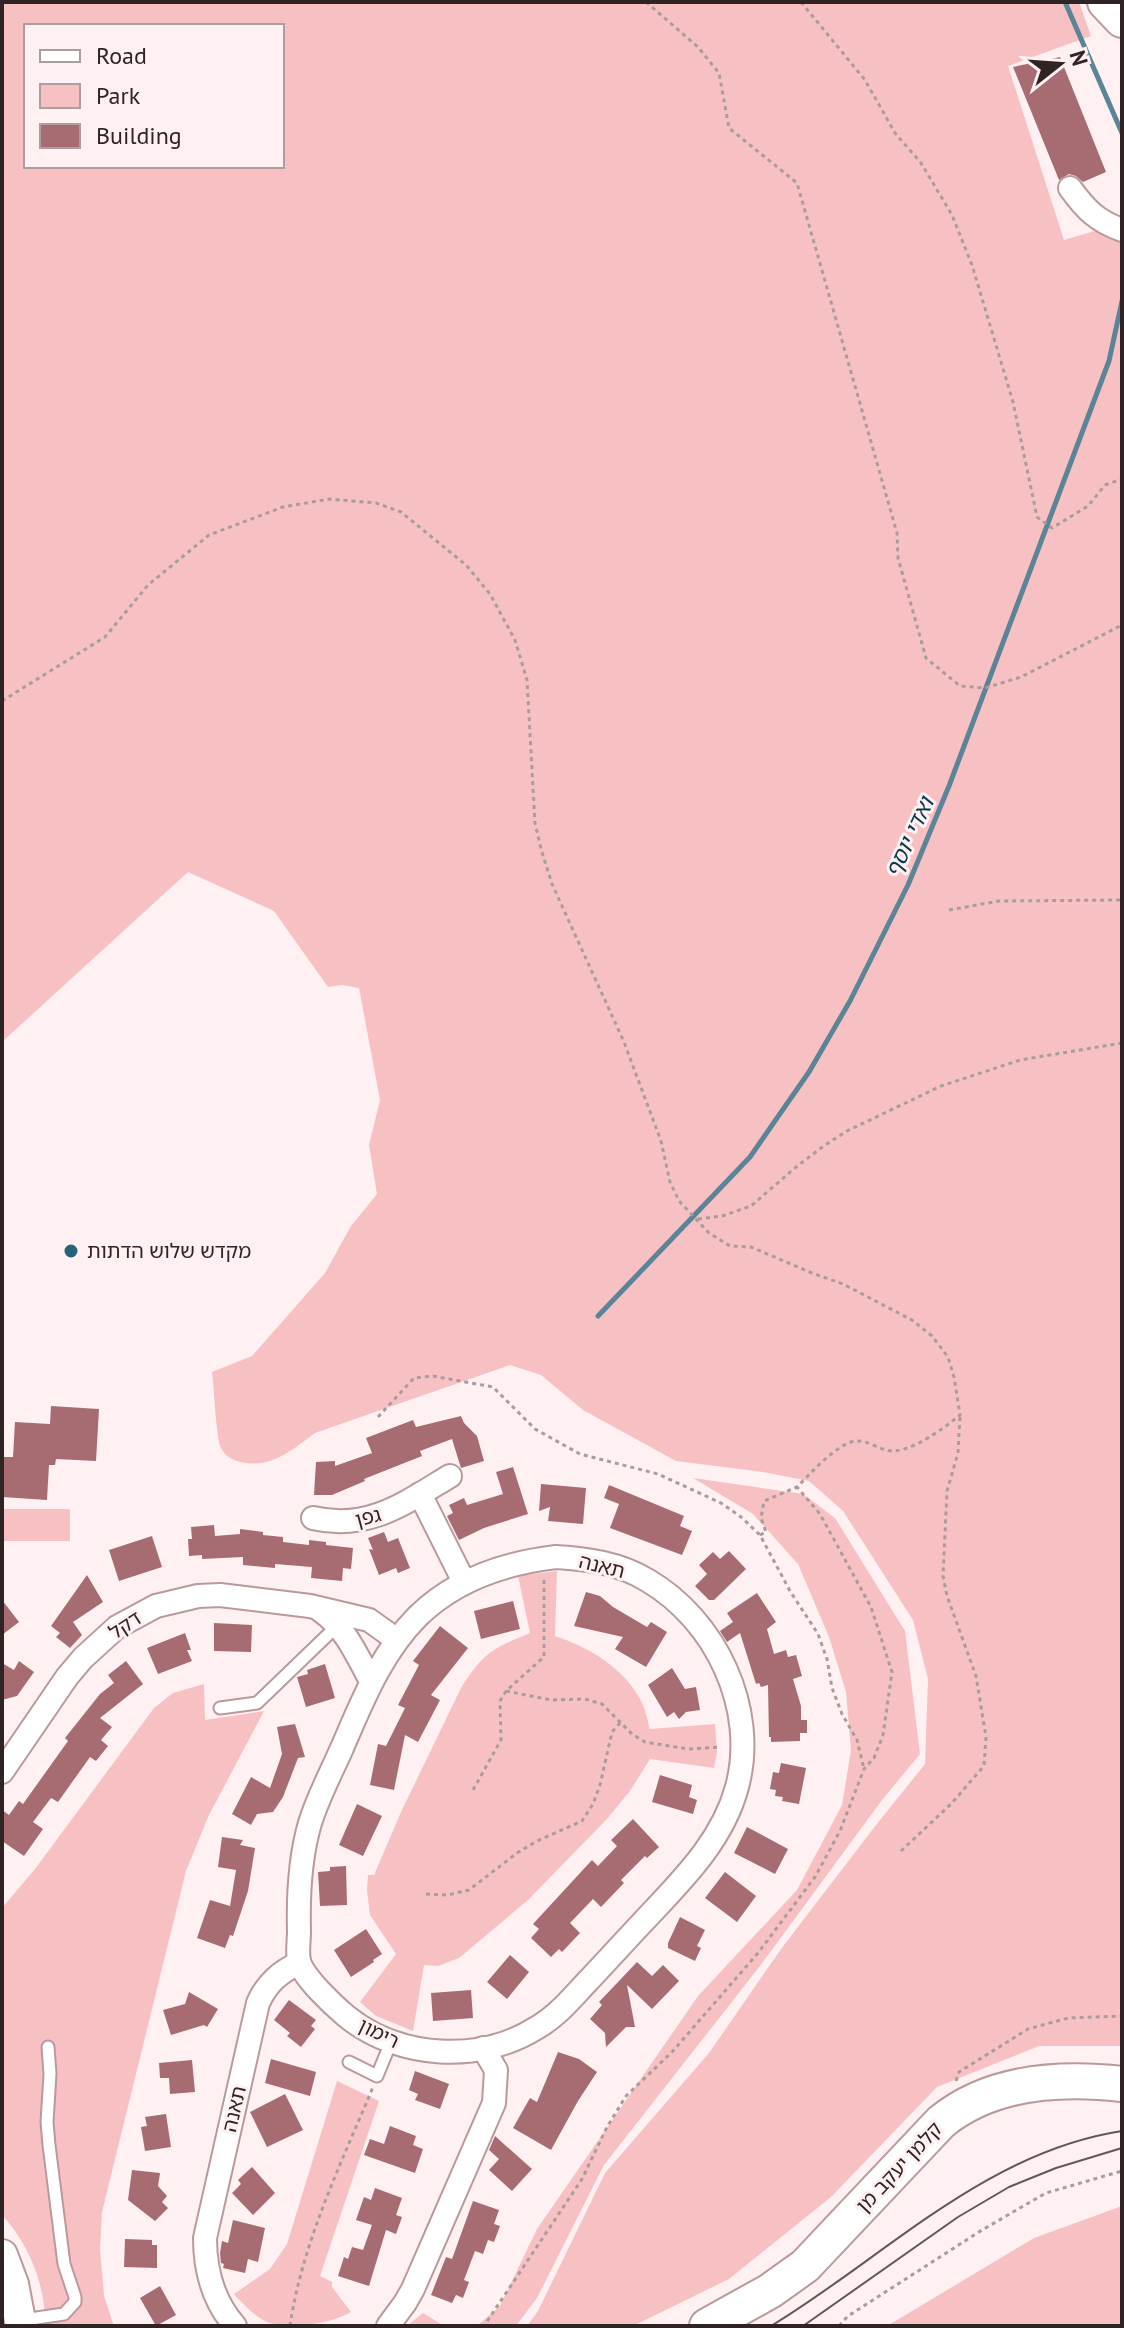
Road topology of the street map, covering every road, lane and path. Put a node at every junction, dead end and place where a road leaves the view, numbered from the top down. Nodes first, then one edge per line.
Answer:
1 (646, 2) edge
2 (801, 2) edge
3 (1105, 2) edge
4 (1122, 20) edge
5 (1070, 188) dead end
6 (1122, 230) edge
7 (1122, 479) edge
8 (1122, 625) edge
9 (2, 701) edge
10 (1122, 900) edge
11 (949, 910) dead end
12 (1122, 1043) edge
13 (695, 1220) junction
14 (960, 1415) junction
15 (378, 1417) dead end
16 (450, 1476) dead end
17 (797, 1487) junction
18 (420, 1494) junction
19 (313, 1518) dead end
20 (760, 1535) junction
21 (544, 1558) junction
22 (464, 1582) junction
23 (341, 1620) junction
24 (397, 1640) junction
25 (371, 1681) junction
26 (506, 1691) junction
27 (220, 1708) dead end
28 (620, 1723) junction
29 (742, 1745) junction
30 (864, 1769) junction
31 (2, 1772) edge
32 (473, 1790) dead end
33 (901, 1851) dead end
34 (426, 1894) dead end
35 (299, 1963) junction
36 (1122, 2016) edge
37 (391, 2042) junction
38 (48, 2047) dead end
39 (483, 2048) junction
40 (349, 2062) dead end
41 (377, 2076) junction
42 (954, 2084) dead end
43 (1122, 2084) edge
44 (1122, 2171) edge
45 (2, 2255) edge
46 (21, 2323) edge
47 (235, 2326) edge
48 (290, 2326) edge
49 (388, 2326) edge
50 (484, 2326) edge
51 (707, 2326) edge
52 (839, 2326) edge

1 - 8 path
2 - 7 path
3 - 4 main road
5 - 6 street
9 - 13 path
10 - 11 path
12 - 13 path
13 - 14 path
14 - 17 path
14 - 33 path
15 - 20 path
16 - 18 street, גפן
17 - 20 path
17 - 30 path
18 - 19 street, גפן
18 - 22 street
20 - 30 path
21 - 22 street, תאנה
21 - 26 path
21 - 29 street, תאנה
22 - 24 street, תאנה
23 - 24 street, דקל
23 - 25 street
23 - 27 lane
23 - 31 street, דקל
24 - 25 street, תאנה
25 - 35 street, תאנה
26 - 28 path
26 - 32 path
28 - 29 path
28 - 34 path
29 - 39 street, תאנה
30 - 50 path
35 - 37 street, רימון
35 - 47 street, תאנה
36 - 42 path
37 - 39 street, רימון
37 - 41 lane
38 - 46 lane
39 - 49 street
40 - 41 lane
41 - 48 path
43 - 51 main road, קלמן יעקב מן
44 - 52 path
45 - 46 main road

